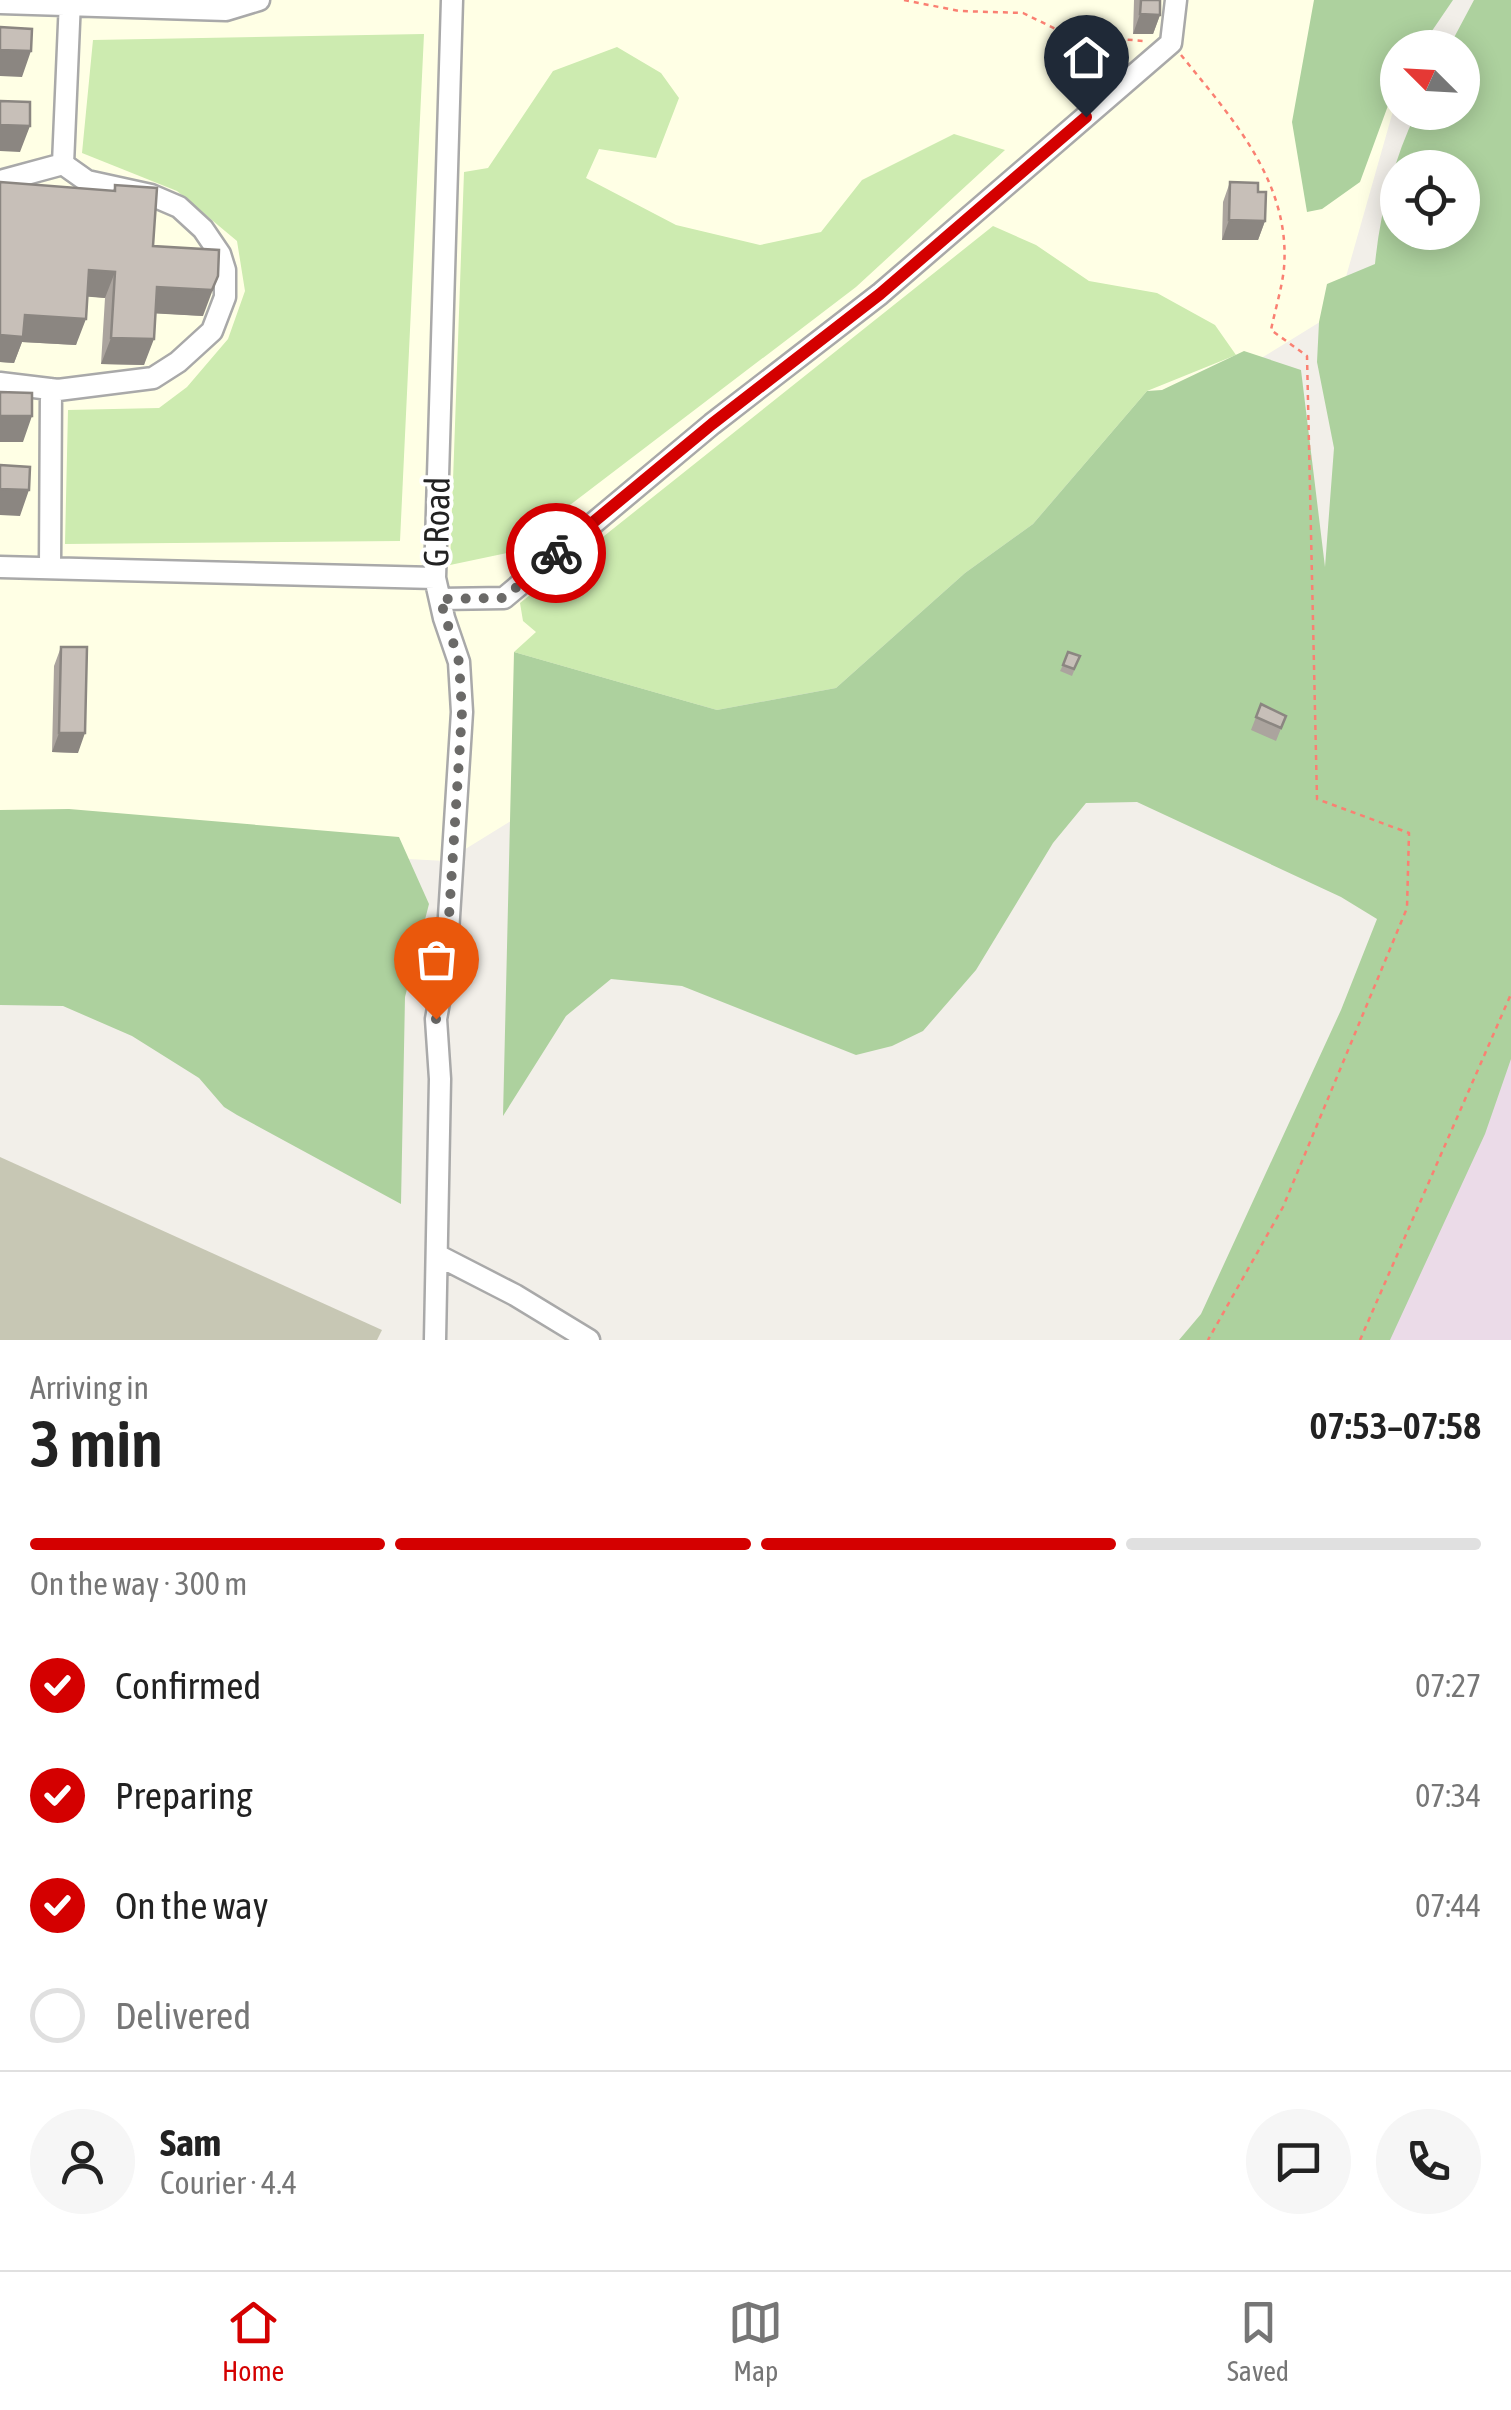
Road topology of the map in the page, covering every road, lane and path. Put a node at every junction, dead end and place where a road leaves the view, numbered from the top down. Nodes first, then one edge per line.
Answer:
1 (259, 0) edge
2 (452, 0) edge
3 (904, 0) edge
4 (1176, 0) edge
5 (0, 2) edge
6 (70, 2) edge
7 (1170, 43) junction
8 (62, 164) junction
9 (0, 181) edge
10 (0, 383) edge
11 (50, 389) junction
12 (0, 567) edge
13 (50, 568) junction
14 (435, 578) junction
15 (440, 599) junction
16 (1511, 994) edge
17 (439, 1256) junction
18 (434, 1340) edge
19 (590, 1340) edge
20 (1208, 1340) edge
21 (1360, 1340) edge

1 - 6 street
2 - 14 street, G Road
3 - 7 path
4 - 7 street
5 - 6 street
6 - 8 street
7 - 15 street
7 - 20 path
8 - 9 street
8 - 11 street
10 - 11 street
11 - 13 street
12 - 13 street
13 - 14 street
14 - 15 street, G Road
15 - 17 street, G Road
16 - 21 path
17 - 18 street, G Road
17 - 19 street

